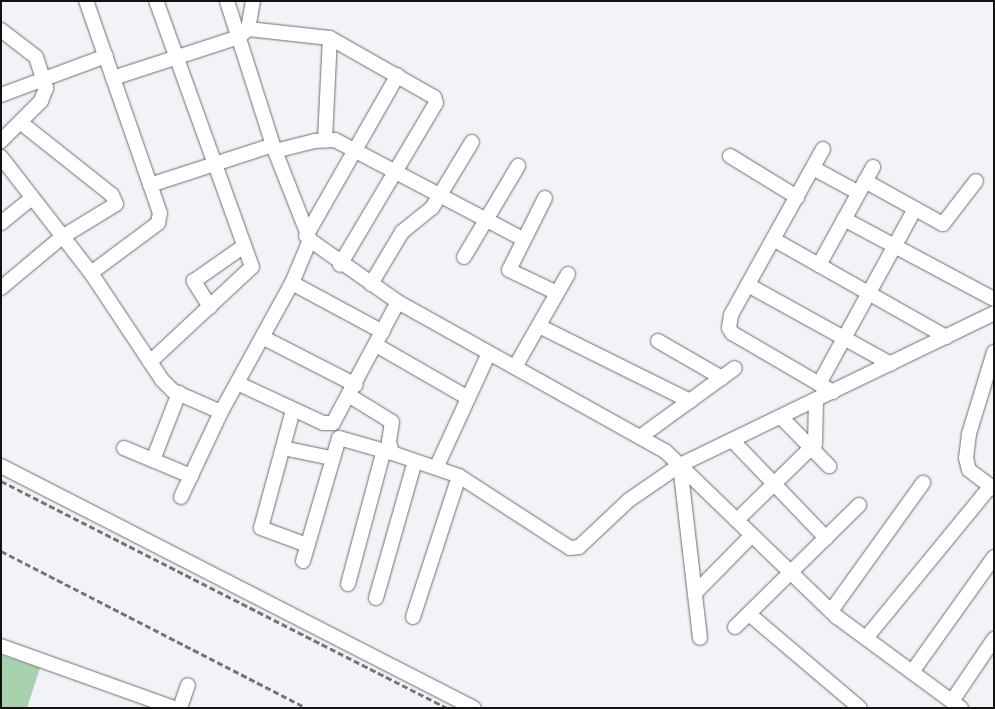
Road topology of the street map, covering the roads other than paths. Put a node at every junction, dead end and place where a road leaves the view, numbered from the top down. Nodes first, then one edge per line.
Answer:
1 (86, 1) edge
2 (156, 1) edge
3 (227, 1) edge
4 (253, 1) edge
5 (1, 30) edge
6 (243, 33) junction
7 (330, 38) junction
8 (106, 56) junction
9 (175, 57) junction
10 (398, 75) junction
11 (44, 77) junction
12 (113, 78) junction
13 (1, 95) edge
14 (20, 122) junction
15 (325, 139) junction
16 (1, 141) edge
17 (472, 142) dead end
18 (274, 148) junction
19 (355, 148) junction
20 (823, 149) dead end
21 (730, 156) dead end
22 (1, 157) edge
23 (212, 164) junction
24 (518, 166) dead end
25 (873, 166) dead end
26 (812, 168) junction
27 (396, 172) junction
28 (976, 181) dead end
29 (150, 184) junction
30 (862, 187) junction
31 (441, 195) junction
32 (797, 196) junction
33 (32, 198) junction
34 (545, 198) dead end
35 (915, 209) junction
36 (484, 219) junction
37 (844, 219) junction
38 (1, 223) edge
39 (62, 237) junction
40 (308, 238) junction
41 (523, 239) junction
42 (773, 239) junction
43 (244, 246) junction
44 (895, 247) junction
45 (464, 257) dead end
46 (340, 265) junction
47 (819, 265) junction
48 (90, 274) junction
49 (568, 274) dead end
50 (292, 283) junction
51 (371, 284) junction
52 (748, 285) junction
53 (1, 288) edge
54 (557, 293) junction
55 (870, 294) junction
56 (994, 299) edge
57 (398, 302) junction
58 (210, 307) junction
59 (994, 313) edge
60 (539, 326) junction
61 (383, 332) junction
62 (264, 338) junction
63 (946, 338) junction
64 (846, 339) junction
65 (658, 341) dead end
66 (376, 345) junction
67 (994, 352) edge
68 (489, 353) junction
69 (150, 362) junction
70 (891, 364) junction
71 (515, 367) junction
72 (735, 368) dead end
73 (722, 378) junction
74 (237, 383) junction
75 (819, 384) junction
76 (353, 391) junction
77 (833, 392) junction
78 (179, 393) junction
79 (468, 398) junction
80 (816, 400) junction
81 (690, 401) junction
82 (293, 410) junction
83 (221, 412) junction
84 (781, 417) junction
85 (640, 437) junction
86 (732, 440) junction
87 (124, 448) dead end
88 (283, 448) junction
89 (811, 448) junction
90 (388, 452) junction
91 (331, 458) junction
92 (153, 460) junction
93 (415, 461) junction
94 (680, 465) junction
95 (1, 466) edge
96 (437, 466) junction
97 (829, 466) dead end
98 (191, 476) junction
99 (459, 476) junction
100 (923, 483) dead end
101 (774, 484) junction
102 (992, 488) edge
103 (181, 497) dead end
104 (859, 506) dead end
105 (737, 520) junction
106 (752, 535) junction
107 (826, 538) junction
108 (307, 545) junction
109 (994, 556) edge
110 (303, 561) dead end
111 (790, 572) junction
112 (348, 584) dead end
113 (695, 593) junction
114 (376, 598) dead end
115 (831, 611) junction
116 (749, 614) junction
117 (413, 617) dead end
118 (735, 627) dead end
119 (700, 638) dead end
120 (866, 638) junction
121 (994, 639) edge
122 (1, 646) edge
123 (912, 672) junction
124 (188, 685) dead end
125 (956, 704) edge
126 (174, 708) edge
127 (180, 708) edge
128 (474, 708) edge
129 (860, 708) edge

1 - 8 street
2 - 9 street
3 - 6 street
4 - 6 street
5 - 11 street
6 - 7 street
6 - 9 street
6 - 18 street
7 - 10 street
7 - 15 street
8 - 11 street
8 - 12 street
9 - 12 street
9 - 23 street
10 - 19 street
10 - 27 street
11 - 13 street
11 - 14 street
12 - 29 street
14 - 16 street
14 - 39 street
15 - 18 street
15 - 19 street
17 - 31 street
18 - 23 street
18 - 40 street
19 - 27 street
19 - 40 street
20 - 26 street
21 - 32 street
22 - 33 street
23 - 29 street
23 - 43 street
24 - 36 street
25 - 30 street
26 - 30 street
26 - 32 street
27 - 31 street
27 - 46 street
28 - 35 street
29 - 48 street
30 - 35 street
30 - 37 street
31 - 36 street
31 - 51 street
32 - 42 street
33 - 38 street
33 - 39 street
34 - 41 street
35 - 44 street
36 - 41 street
36 - 45 street
37 - 44 street
37 - 47 street
39 - 48 street
39 - 53 street
40 - 46 street
40 - 50 street
41 - 54 street
42 - 47 street
42 - 52 street
43 - 58 street
43 - 58 street
44 - 55 street
44 - 56 street
46 - 51 street
47 - 55 street
48 - 69 street
49 - 54 street
50 - 61 street
50 - 62 street
51 - 57 street
52 - 64 street
52 - 75 street
54 - 60 street
55 - 63 street
55 - 64 street
57 - 61 street
57 - 68 street
58 - 69 street
59 - 63 street
60 - 71 street
60 - 81 street
61 - 66 street
62 - 74 street
62 - 76 street
63 - 70 street
64 - 70 street
64 - 75 street
65 - 73 street
66 - 76 street
66 - 79 street
67 - 102 street
68 - 71 street
68 - 79 street
69 - 78 street
70 - 77 street
71 - 85 street
72 - 73 street
73 - 81 street
74 - 82 street
74 - 83 street
75 - 77 street
76 - 82 street
76 - 90 street
77 - 80 street
78 - 83 street
78 - 92 street
79 - 96 street
80 - 84 street
80 - 89 street
81 - 85 street
82 - 88 street
83 - 98 street
84 - 86 street
84 - 89 street
85 - 94 street
86 - 94 street
86 - 101 street
87 - 92 street
88 - 91 street
88 - 108 street
89 - 97 street
89 - 101 street
90 - 91 street
90 - 93 street
90 - 112 street
91 - 108 street
92 - 98 street
93 - 96 street
93 - 114 street
94 - 99 street
94 - 105 street
94 - 113 street
95 - 128 street
96 - 99 street
98 - 103 street
99 - 117 street
100 - 115 street
101 - 105 street
101 - 107 street
102 - 120 street
104 - 107 street
105 - 106 street
106 - 111 street
106 - 113 street
107 - 111 street
108 - 110 street
109 - 123 street
111 - 115 street
111 - 116 street
113 - 119 street
115 - 120 street
116 - 118 street
116 - 129 street
120 - 123 street
121 - 125 street
122 - 126 street
123 - 125 street
124 - 127 street

